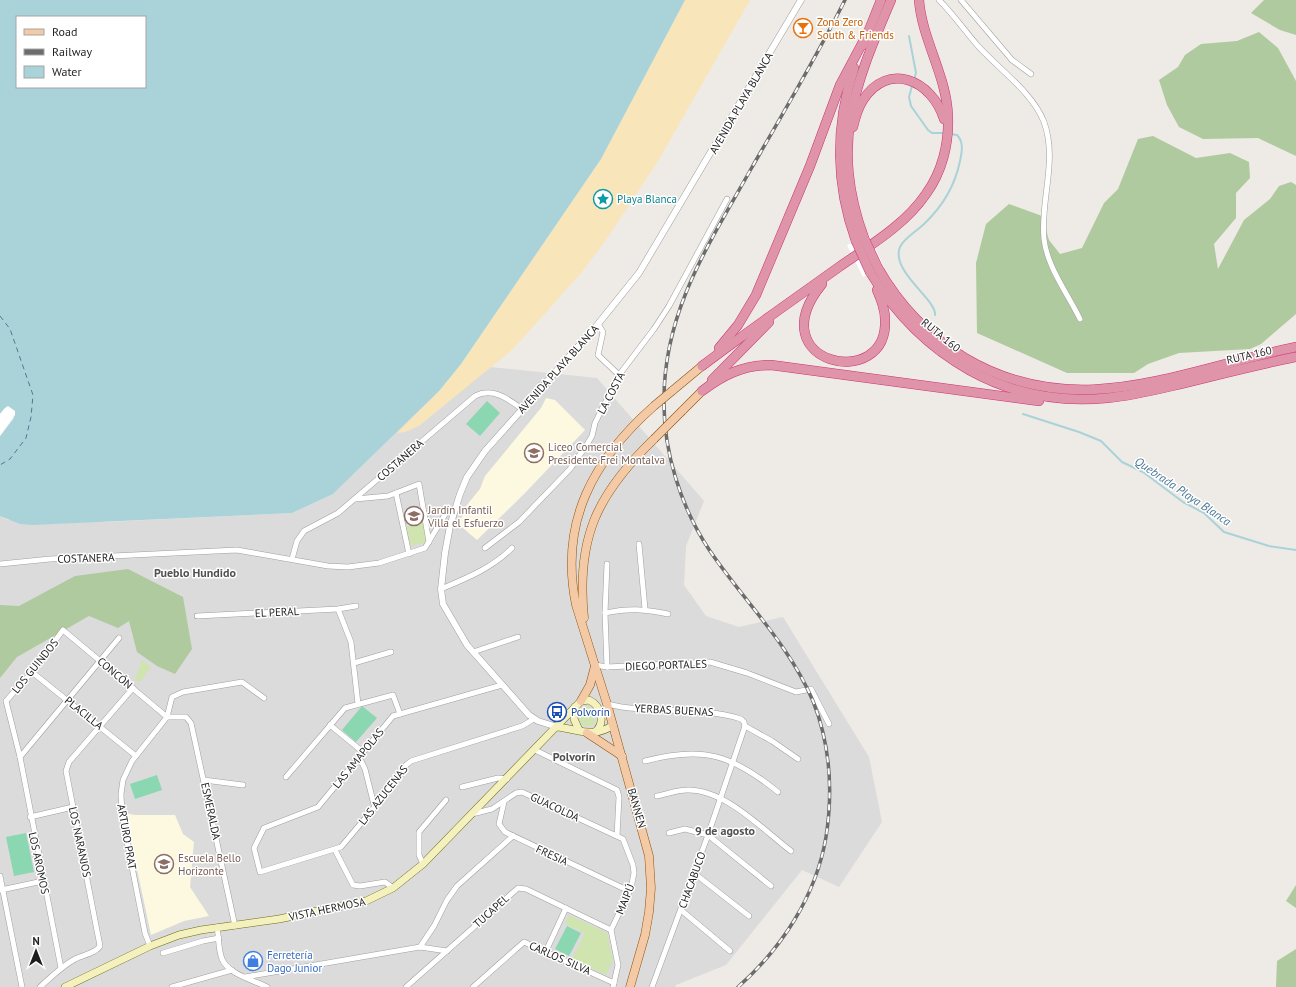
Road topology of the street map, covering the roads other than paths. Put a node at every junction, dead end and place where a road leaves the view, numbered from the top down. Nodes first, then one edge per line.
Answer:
1 (801, 0) edge
2 (882, 0) edge
3 (891, 0) edge
4 (919, 0) edge
5 (939, 0) edge
6 (961, 0) edge
7 (864, 40) junction
8 (1031, 74) dead end
9 (947, 133) junction
10 (848, 152) junction
11 (727, 198) dead end
12 (860, 240) junction
13 (874, 270) junction
14 (830, 273) junction
15 (786, 305) junction
16 (1080, 319) dead end
17 (598, 324) junction
18 (1296, 347) edge
19 (1296, 356) edge
20 (702, 366) junction
21 (619, 374) junction
22 (702, 391) junction
23 (1074, 399) junction
24 (522, 410) junction
25 (396, 493) junction
26 (354, 499) junction
27 (454, 511) junction
28 (429, 542) junction
29 (639, 544) dead end
30 (485, 548) dead end
31 (512, 548) dead end
32 (409, 554) junction
33 (292, 559) junction
34 (0, 564) edge
35 (607, 564) dead end
36 (441, 589) junction
37 (356, 606) dead end
38 (338, 609) junction
39 (645, 609) junction
40 (605, 613) junction
41 (668, 614) dead end
42 (197, 616) dead end
43 (63, 630) joint
44 (586, 633) junction
45 (518, 637) dead end
46 (119, 638) dead end
47 (391, 652) dead end
48 (473, 652) junction
49 (100, 660) junction
50 (354, 663) junction
51 (595, 665) junction
52 (607, 667) junction
53 (32, 672) junction
54 (502, 685) junction
55 (133, 688) junction
56 (264, 698) dead end
57 (67, 699) junction
58 (6, 701) joint
59 (591, 701) junction
60 (358, 704) junction
61 (578, 704) junction
62 (607, 704) junction
63 (400, 714) junction
64 (167, 717) junction
65 (534, 719) junction
66 (829, 724) dead end
67 (330, 725) junction
68 (613, 725) junction
69 (101, 726) junction
70 (745, 726) junction
71 (557, 727) junction
72 (579, 730) junction
73 (591, 733) junction
74 (535, 750) junction
75 (363, 752) junction
76 (136, 756) junction
77 (622, 756) junction
78 (20, 757) junction
79 (359, 757) junction
80 (798, 760) dead end
81 (645, 762) dead end
82 (733, 762) junction
83 (286, 777) dead end
84 (507, 779) junction
85 (204, 780) junction
86 (243, 785) dead end
87 (462, 787) dead end
88 (778, 792) dead end
89 (657, 796) dead end
90 (721, 797) junction
91 (446, 800) dead end
92 (504, 802) junction
93 (374, 805) junction
94 (73, 807) junction
95 (471, 815) junction
96 (30, 817) junction
97 (669, 832) dead end
98 (708, 835) junction
99 (513, 836) junction
100 (618, 836) junction
101 (335, 850) junction
102 (791, 851) dead end
103 (422, 864) junction
104 (260, 872) joint
105 (694, 873) junction
106 (0, 876) edge
107 (43, 881) junction
108 (771, 886) dead end
109 (393, 888) junction
110 (1, 890) edge
111 (629, 891) junction
112 (566, 908) junction
113 (681, 910) junction
114 (749, 916) dead end
115 (235, 926) junction
116 (217, 927) junction
117 (612, 930) junction
118 (219, 938) junction
119 (150, 946) junction
120 (420, 947) junction
121 (447, 951) junction
122 (546, 951) junction
123 (730, 951) dead end
124 (164, 953) dead end
125 (61, 968) junction
126 (232, 970) junction
127 (245, 977) junction
128 (613, 985) edge
129 (22, 987) edge
130 (40, 987) edge
131 (65, 987) edge
132 (172, 987) edge
133 (267, 987) edge
134 (406, 987) edge
135 (473, 987) edge
136 (630, 987) edge
137 (652, 987) edge

1 - 17 street, AVENIDA PLAYA BLANCA
2 - 7 highway, RUTA 160
3 - 10 highway, RUTA 160
4 - 9 highway
5 - 16 street
6 - 8 street
7 - 12 highway, RUTA 160
7 - 20 highway
9 - 10 highway
9 - 14 highway
10 - 12 highway, RUTA 160
11 - 21 street, LA COSTA
12 - 13 highway, RUTA 160, bridge
13 - 14 highway
13 - 18 highway, RUTA 160
13 - 23 highway, RUTA 160
14 - 15 highway
15 - 20 highway
15 - 22 highway
17 - 21 street
17 - 24 street, AVENIDA PLAYA BLANCA
19 - 23 highway, RUTA 160
20 - 44 main road, bridge
21 - 30 street, LA COSTA
22 - 23 highway
22 - 44 main road, bridge
24 - 26 street, COSTANERA
24 - 27 street, AVENIDA PLAYA BLANCA
25 - 26 street
25 - 28 street
25 - 32 street
26 - 33 street, COSTANERA
27 - 28 street, COSTANERA
27 - 36 street, AVENIDA PLAYA BLANCA
28 - 32 street, COSTANERA
29 - 39 street
31 - 36 street
32 - 33 street, COSTANERA
33 - 34 street, COSTANERA
35 - 40 street
36 - 48 street, AVENIDA PLAYA BLANCA
37 - 38 street, EL PERAL
38 - 42 street, EL PERAL
38 - 50 street
39 - 40 street
39 - 41 street
40 - 52 street
43 - 49 street, CONCÓN
43 - 53 street, LOS GUINDOS
44 - 51 main road, BANNEN
45 - 48 street
46 - 49 street
47 - 50 street
48 - 54 street, AVENIDA PLAYA BLANCA
49 - 55 street, CONCÓN
49 - 57 street
50 - 60 street
51 - 52 street, DIEGO PORTALES
51 - 61 main road
51 - 62 main road, BANNEN
52 - 66 street, DIEGO PORTALES
53 - 57 street, PLACILLA
53 - 58 street, LOS GUINDOS
54 - 63 street, LAS AMAPOLAS
54 - 65 street, AVENIDA PLAYA BLANCA
55 - 64 street, CONCÓN
55 - 69 street, LOS NARANJOS
56 - 64 street
57 - 69 street, PLACILLA
57 - 78 street
58 - 78 street, LOS AROMOS
59 - 61 main road
59 - 62 main road
59 - 73 main road
60 - 63 street
60 - 67 street
61 - 71 main road, VISTA HERMOSA
61 - 72 main road
62 - 68 main road, BANNEN
62 - 70 street, YERBAS BUENAS
63 - 75 street, LAS AMAPOLAS
64 - 76 street, ARTURO PRAT
64 - 85 street, ESMERALDA
65 - 71 street, AVENIDA PLAYA BLANCA
65 - 93 street, LAS AZUCENAS
67 - 75 street
67 - 83 street
68 - 73 main road
68 - 77 main road, BANNEN
69 - 76 street, PLACILLA
69 - 94 street, LOS NARANJOS
70 - 80 street, YERBAS BUENAS
70 - 82 street, CHACABUCO
71 - 72 main road
71 - 74 main road, VISTA HERMOSA
72 - 73 main road
73 - 77 main road
74 - 84 main road, VISTA HERMOSA
74 - 100 street
75 - 79 street, LAS AMAPOLAS
76 - 119 street, ARTURO PRAT
77 - 136 main road, BANNEN
78 - 96 street, LOS AROMOS
79 - 93 street
79 - 104 street, LAS AMAPOLAS
81 - 82 street
82 - 88 street
82 - 90 street, CHACABUCO
84 - 87 street
84 - 95 main road, VISTA HERMOSA
85 - 86 street
85 - 115 street, ESMERALDA
89 - 90 street
90 - 98 street, CHACABUCO
90 - 102 street
91 - 103 street
92 - 95 street, GUACOLDA
92 - 99 street, FRESIA
92 - 100 street, GUACOLDA
93 - 101 street, LAS AZUCENAS
94 - 96 street
94 - 125 street, LOS NARANJOS
95 - 103 main road, VISTA HERMOSA
96 - 107 street, LOS AROMOS
97 - 98 street
98 - 105 street, CHACABUCO
98 - 108 street
99 - 111 street, FRESIA
99 - 120 street
100 - 111 street, MAIPÚ
101 - 104 street, LAS AZUCENAS
101 - 109 street
103 - 109 main road, VISTA HERMOSA
105 - 113 street, CHACABUCO
105 - 114 street
106 - 110 street
107 - 110 street
107 - 125 street, LOS AROMOS
109 - 115 main road, VISTA HERMOSA
110 - 129 street
111 - 117 street, MAIPÚ
112 - 117 street, TUCAPEL
112 - 121 street, TUCAPEL
112 - 122 street
113 - 123 street
113 - 137 street, CHACABUCO
115 - 116 main road, VISTA HERMOSA
116 - 118 street
116 - 119 main road, VISTA HERMOSA
117 - 128 street
118 - 124 street
118 - 126 street
119 - 131 main road, VISTA HERMOSA
120 - 121 street
120 - 127 street
121 - 134 street, TUCAPEL
122 - 128 street, CARLOS SILVA
122 - 135 street, CARLOS SILVA
125 - 130 street, LOS NARANJOS
126 - 127 street
126 - 132 street
127 - 133 street

